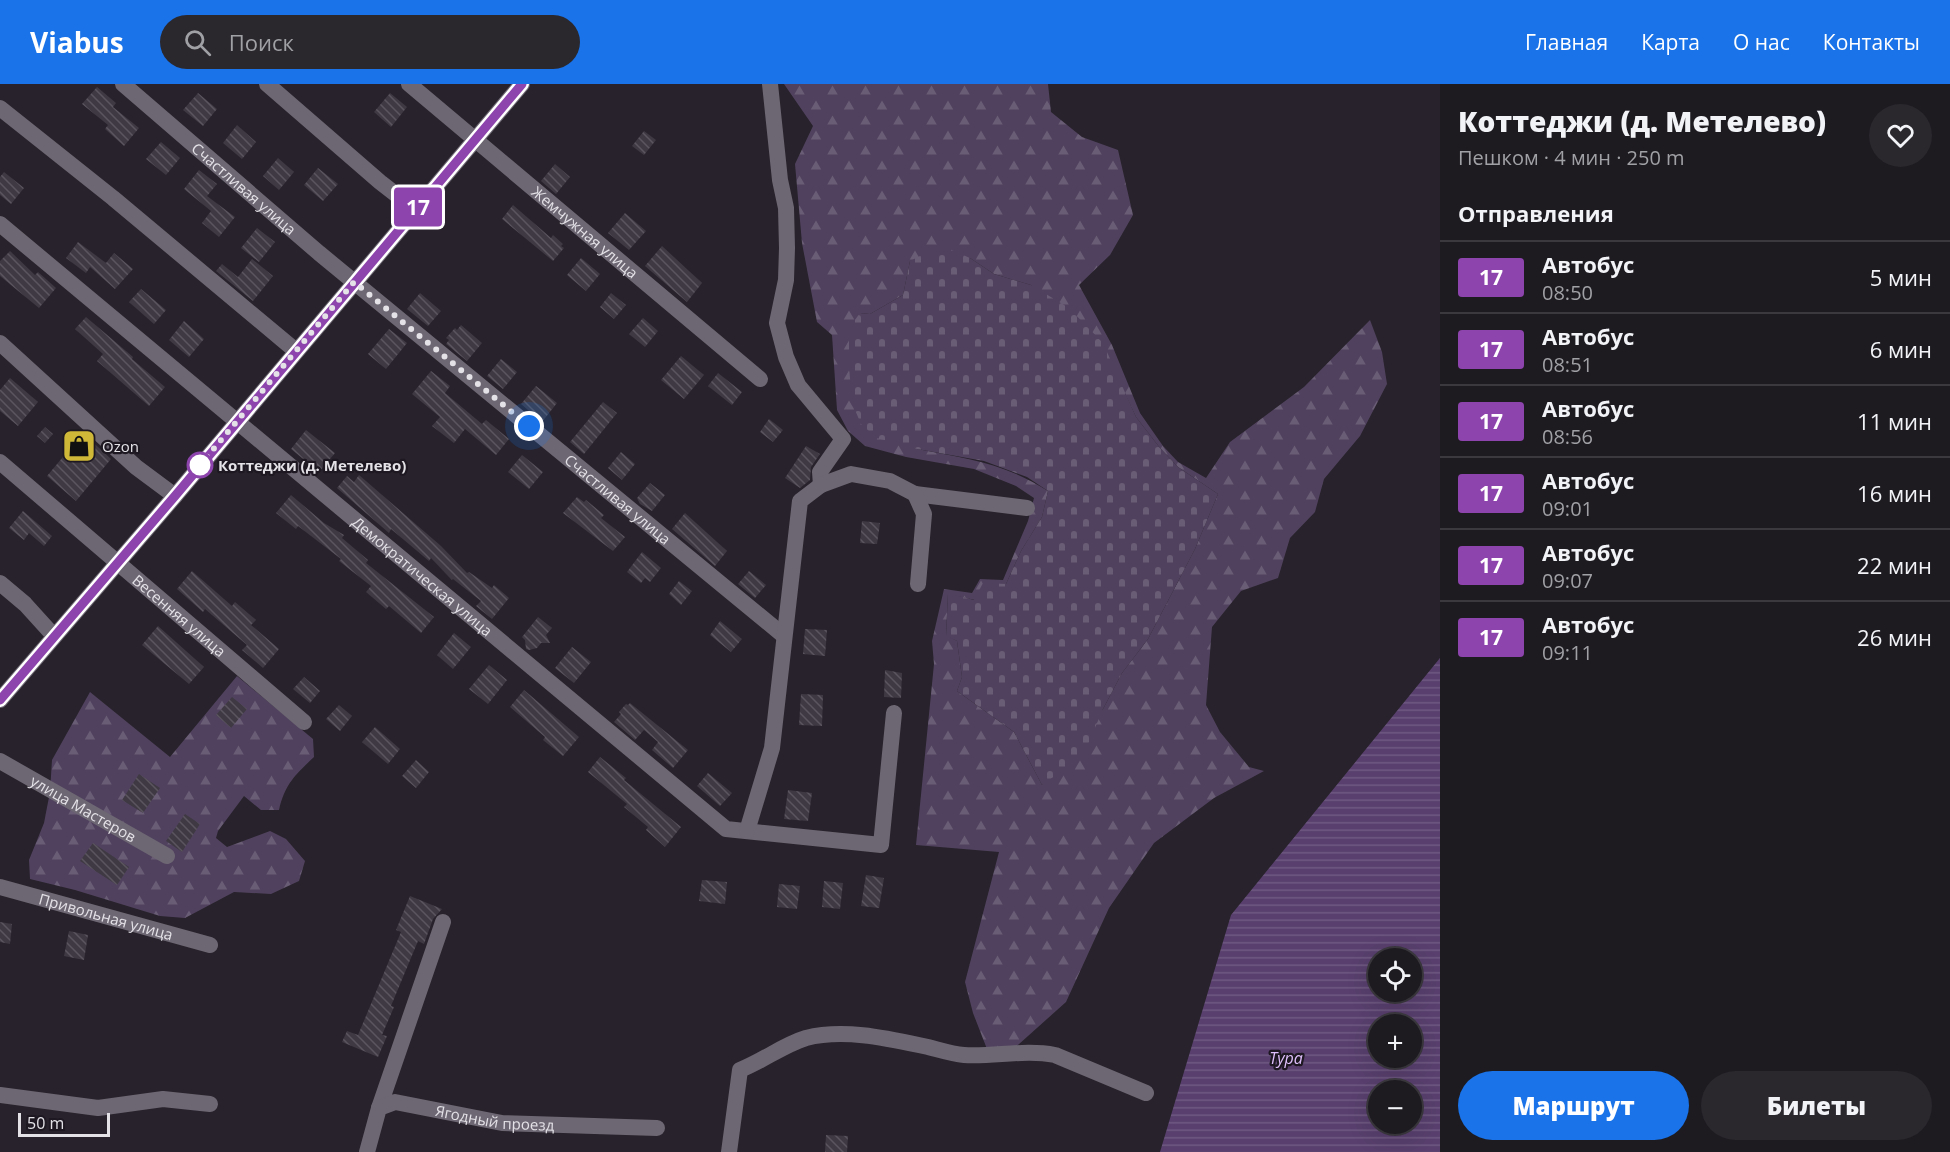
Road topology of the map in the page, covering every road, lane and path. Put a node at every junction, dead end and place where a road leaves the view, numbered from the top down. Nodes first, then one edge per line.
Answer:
1 (123, 84) edge
2 (267, 84) edge
3 (409, 84) edge
4 (522, 84) edge
5 (770, 84) edge
6 (0, 108) edge
7 (475, 140) junction
8 (416, 210) junction
9 (0, 224) edge
10 (354, 282) junction
11 (0, 343) edge
12 (296, 351) junction
13 (760, 379) dead end
14 (236, 421) junction
15 (0, 462) edge
16 (821, 485) junction
17 (915, 494) junction
18 (175, 496) junction
19 (1027, 508) dead end
20 (118, 562) junction
21 (0, 583) edge
22 (918, 584) dead end
23 (783, 635) junction
24 (54, 636) junction
25 (0, 700) edge
26 (894, 713) dead end
27 (303, 722) dead end
28 (0, 761) edge
29 (747, 831) junction
30 (167, 856) dead end
31 (0, 887) edge
32 (443, 922) dead end
33 (210, 945) dead end
34 (1146, 1093) dead end
35 (0, 1095) edge
36 (210, 1104) dead end
37 (379, 1108) junction
38 (657, 1128) dead end
39 (367, 1152) edge
40 (729, 1152) edge

1 - 10 street, Счастливая улица
2 - 8 street
3 - 7 street, Жемчужная улица
4 - 7 street
5 - 16 street
6 - 12 street
7 - 8 street
7 - 13 street, Жемчужная улица
8 - 10 street
9 - 14 street, Демократическая улица
10 - 12 street
10 - 23 street, Счастливая улица
11 - 18 street
12 - 14 street
14 - 18 street
14 - 29 street, Демократическая улица
15 - 20 street, Весенняя улица
16 - 17 street
16 - 23 street
17 - 19 street
17 - 22 street
18 - 20 street
20 - 24 street
20 - 27 street, Весенняя улица
21 - 24 street
23 - 29 street
24 - 25 street
26 - 29 street, Демократическая улица
28 - 30 street, улица Мастеров
31 - 33 street, Привольная улица
32 - 37 street
34 - 40 street
35 - 36 street
37 - 38 street, Ягодный проезд
37 - 39 street

